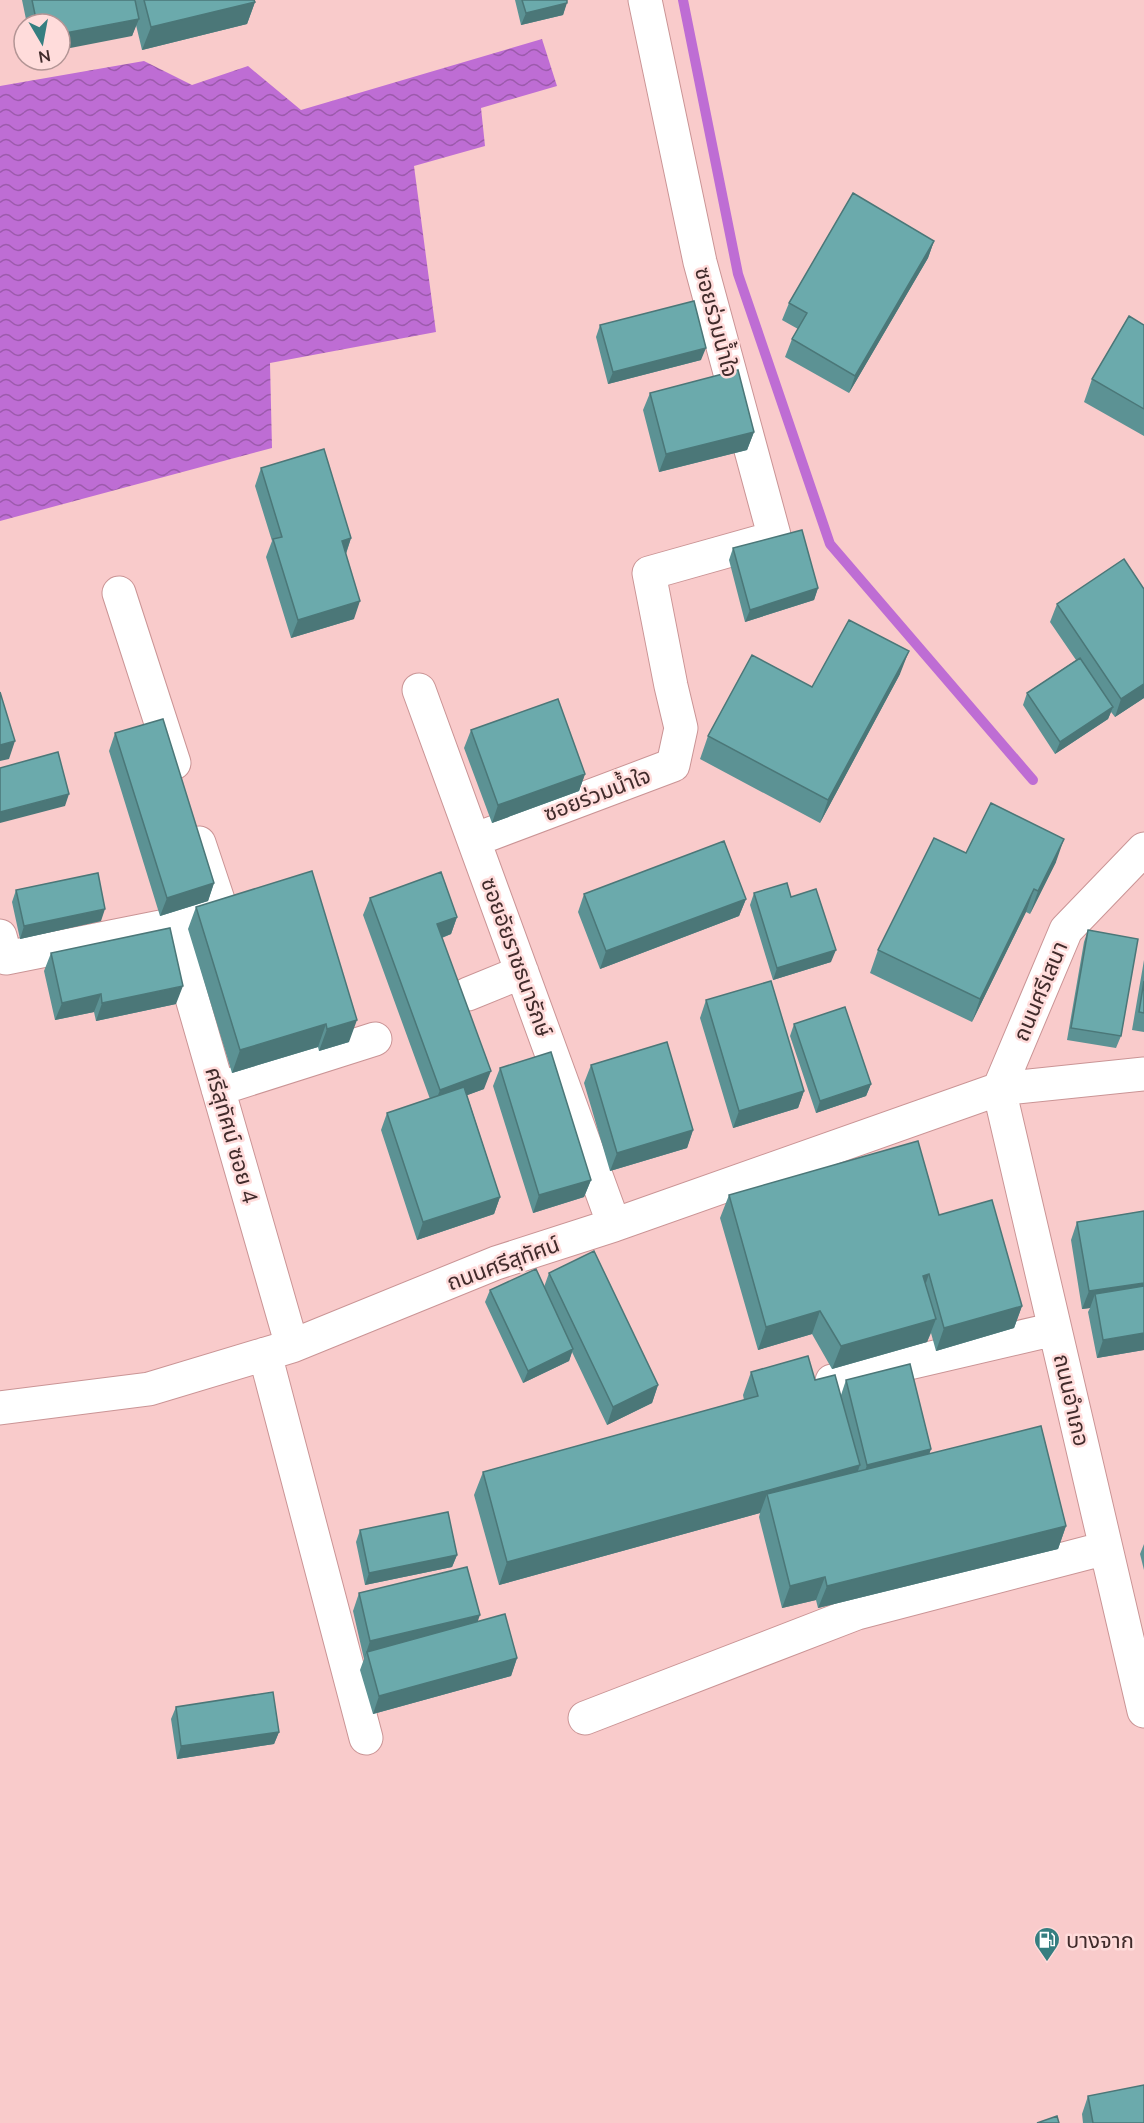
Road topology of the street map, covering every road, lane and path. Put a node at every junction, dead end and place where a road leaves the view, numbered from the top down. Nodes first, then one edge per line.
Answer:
1 (645, 0) edge
2 (119, 593) dead end
3 (419, 690) dead end
4 (474, 840) junction
5 (1144, 849) edge
6 (171, 925) junction
7 (0, 936) edge
8 (522, 972) junction
9 (468, 994) dead end
10 (375, 1039) dead end
11 (1144, 1074) edge
12 (218, 1089) junction
13 (999, 1089) junction
14 (614, 1225) junction
15 (1055, 1329) junction
16 (278, 1350) junction
17 (832, 1381) edge
18 (0, 1408) edge
19 (1106, 1548) junction
20 (1144, 1711) edge
21 (585, 1718) dead end
22 (366, 1738) dead end

1 - 4 street, ซอยร่วมน้ำใจ
2 - 6 street
3 - 4 street, ซอยอัยราชธนารักษ์
4 - 8 street, ซอยอัยราชธนารักษ์
5 - 13 street, ถนนศรีเสนา
6 - 7 street
6 - 12 street, ศรีสุทัศน์ ซอย 4
8 - 9 street
8 - 14 street, ซอยอัยราชธนารักษ์
10 - 12 street
11 - 13 street, ถนนศรีสุทัศน์
12 - 16 street, ศรีสุทัศน์ ซอย 4
13 - 14 street, ถนนศรีสุทัศน์
13 - 15 street, ถนนอำเภอ
14 - 16 street, ถนนศรีสุทัศน์
15 - 17 street
15 - 19 street, ถนนอำเภอ
16 - 18 street, ถนนศรีสุทัศน์
16 - 22 street, ศรีสุทัศน์ ซอย 4
19 - 20 street, ถนนอำเภอ
19 - 21 street

